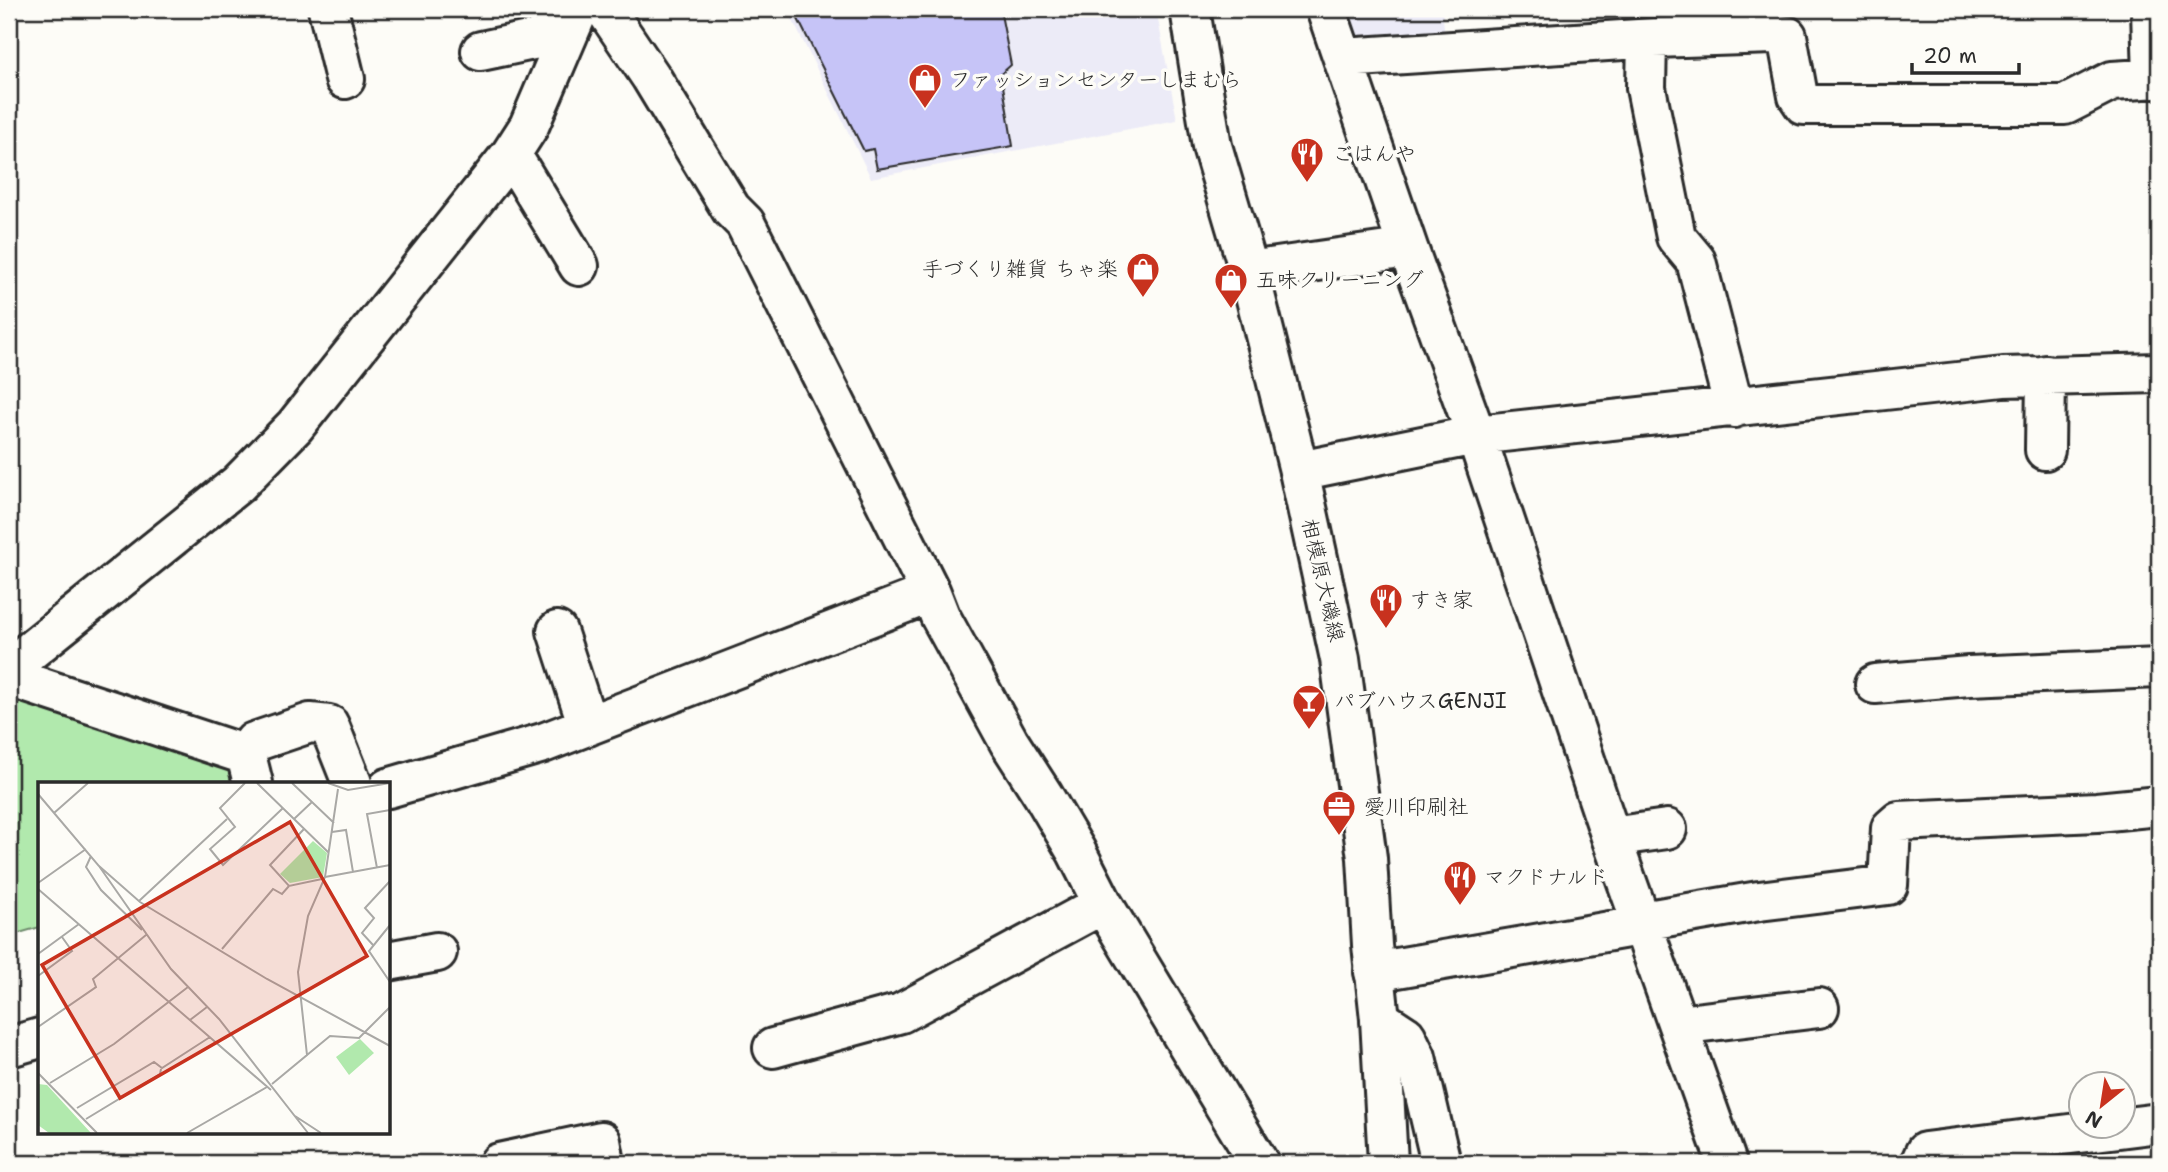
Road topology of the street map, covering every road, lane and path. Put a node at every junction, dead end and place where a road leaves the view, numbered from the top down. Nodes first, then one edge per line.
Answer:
1 (328, 9) edge
2 (605, 9) edge
3 (1190, 9) edge
4 (1326, 9) edge
5 (2151, 9) edge
6 (1795, 22) edge
7 (571, 24) edge
8 (1647, 39) junction
9 (481, 51) dead end
10 (349, 57) dead end
11 (1343, 58) junction
12 (2156, 79) edge
13 (511, 154) junction
14 (1408, 248) junction
15 (579, 266) dead end
16 (1249, 271) junction
17 (2159, 373) edge
18 (2046, 375) junction
19 (1734, 408) junction
20 (1476, 435) junction
21 (2045, 450) dead end
22 (1299, 471) junction
23 (931, 593) junction
24 (557, 631) dead end
25 (2159, 668) edge
26 (9, 676) edge
27 (1875, 684) dead end
28 (588, 726) junction
29 (250, 769) edge
30 (352, 782) edge
31 (390, 787) edge
32 (2159, 806) edge
33 (1667, 829) dead end
34 (1611, 837) junction
35 (1103, 904) junction
36 (1642, 921) junction
37 (437, 952) dead end
38 (390, 961) edge
39 (1374, 972) junction
40 (1819, 1008) dead end
41 (1380, 1019) junction
42 (1678, 1026) junction
43 (38, 1039) edge
44 (9, 1047) edge
45 (772, 1048) dead end
46 (2159, 1123) edge
47 (499, 1163) edge
48 (605, 1163) edge
49 (1259, 1163) edge
50 (1388, 1163) edge
51 (1441, 1163) edge
52 (1727, 1163) edge
53 (1920, 1163) edge

1 - 10 street
2 - 23 street
3 - 16 street, 相模原大磯線
4 - 11 street
5 - 12 street
6 - 8 street
6 - 12 street
7 - 9 street
7 - 13 street
8 - 11 street
8 - 19 street
11 - 14 street
13 - 15 street
13 - 26 street
14 - 16 street
14 - 20 street
16 - 22 street, 相模原大磯線
17 - 18 street
18 - 19 street
18 - 21 street
19 - 20 street
20 - 22 street
20 - 34 street
22 - 39 street, 相模原大磯線
23 - 28 street
23 - 35 street
24 - 28 street
25 - 27 street
26 - 29 street
28 - 31 street
29 - 30 street
32 - 36 street
33 - 34 street
34 - 36 street
35 - 45 street
35 - 49 street
36 - 39 street
36 - 42 street
37 - 38 street
39 - 41 street, 相模原大磯線
40 - 42 street
41 - 50 street, 相模原大磯線
41 - 51 street
42 - 52 street
43 - 44 street
46 - 53 street
47 - 48 street

